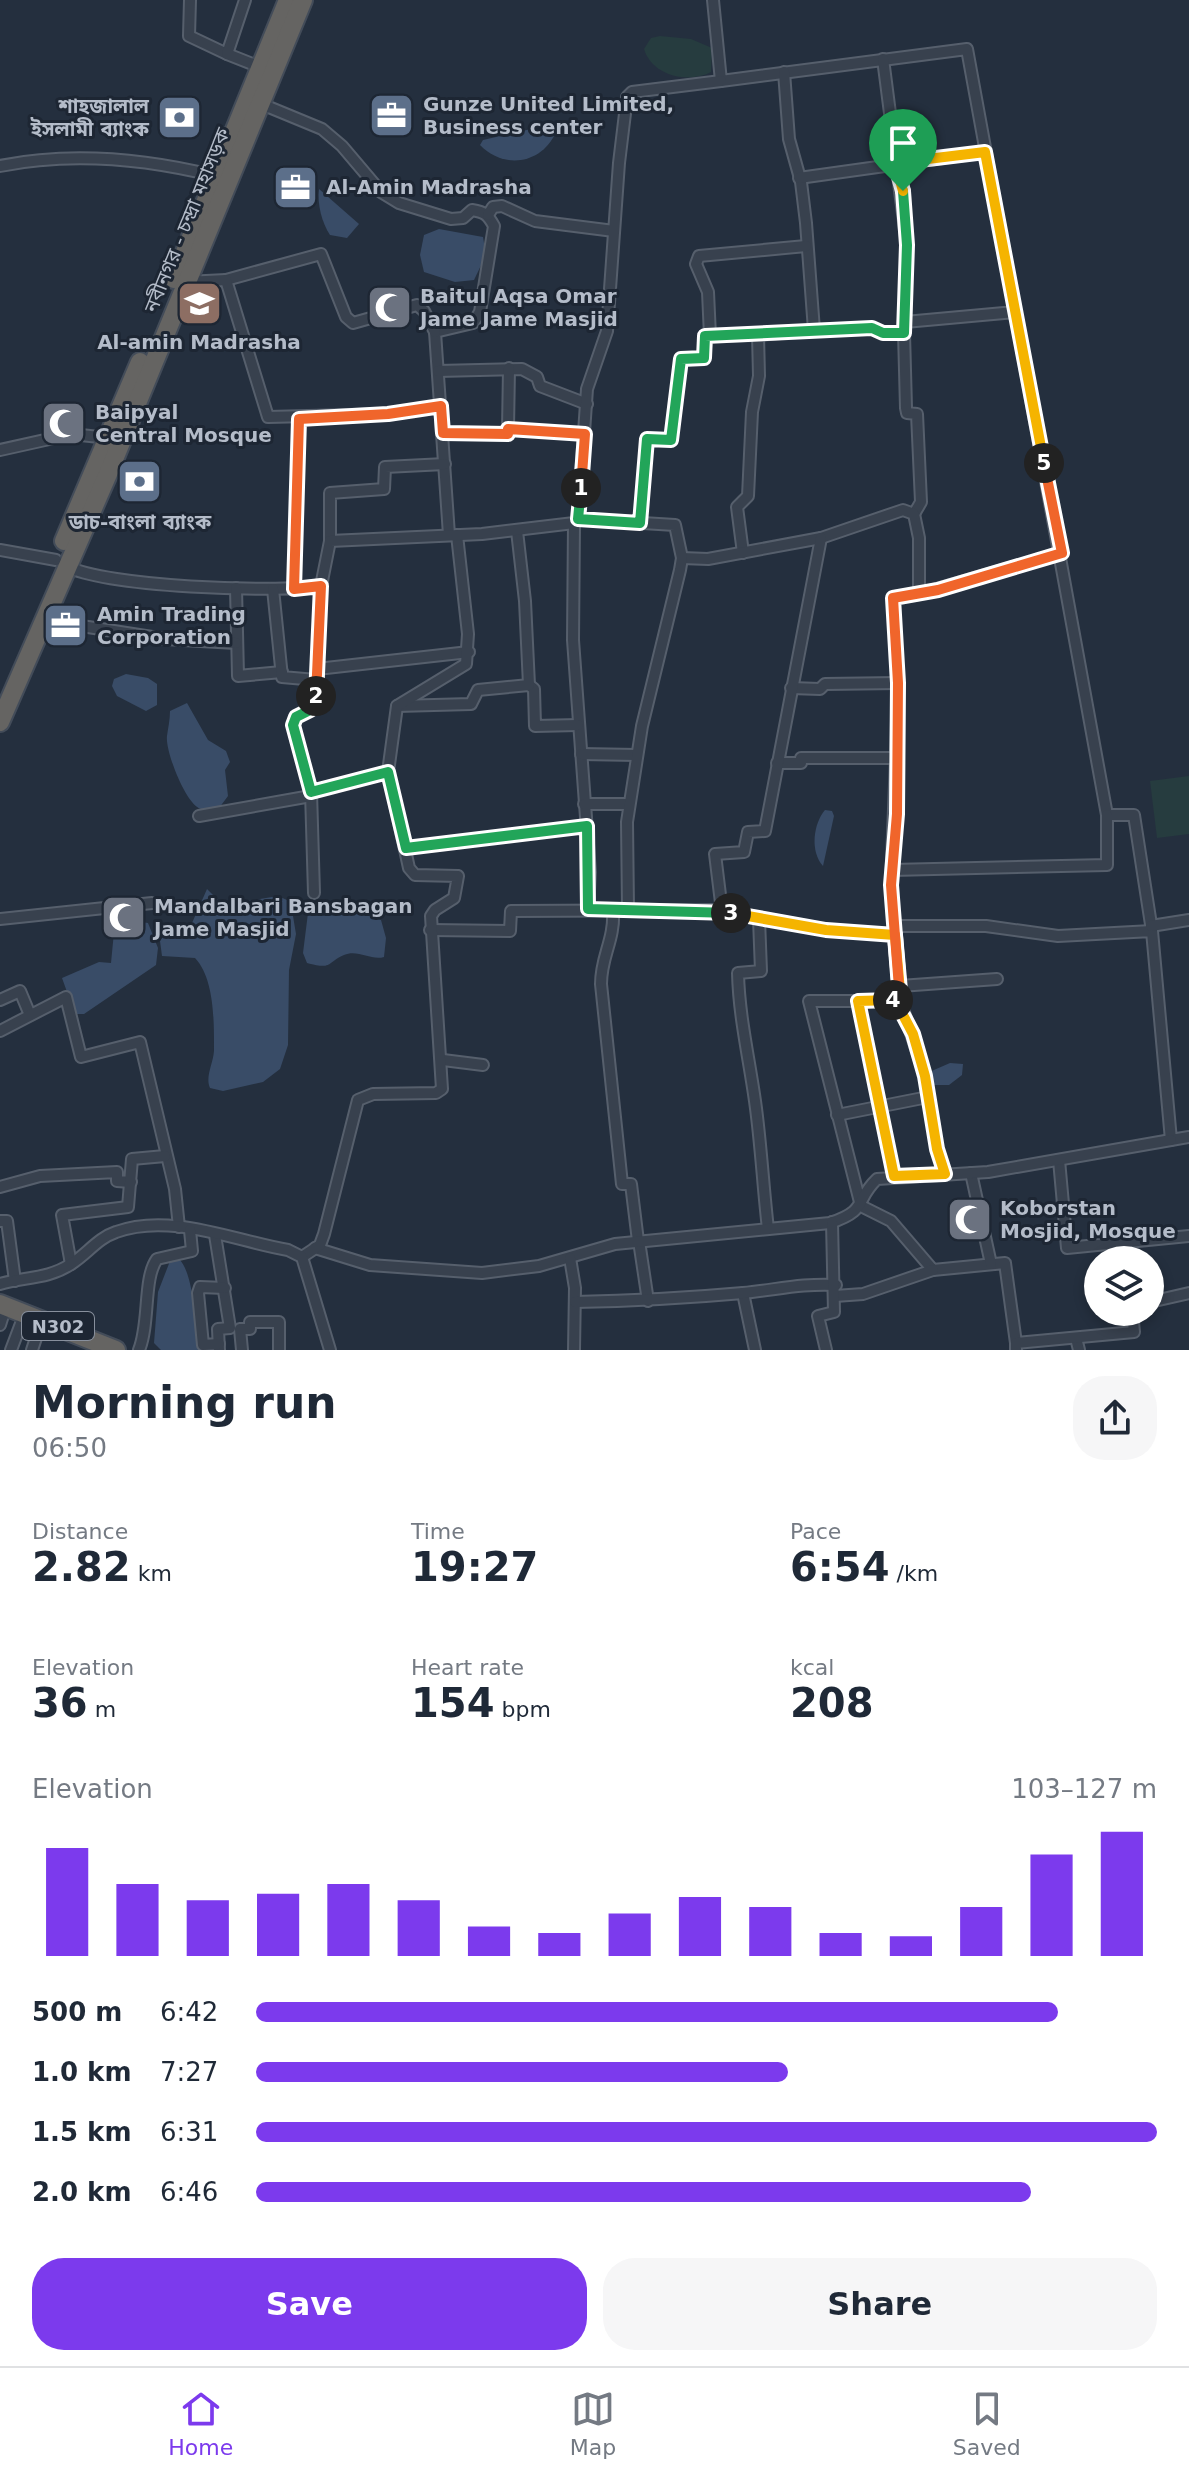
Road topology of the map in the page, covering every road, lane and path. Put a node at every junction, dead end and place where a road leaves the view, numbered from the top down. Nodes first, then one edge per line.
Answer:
1 (190, 0) edge
2 (245, 0) edge
3 (288, 0) edge
4 (303, 0) edge
5 (713, 0) edge
6 (227, 54) junction
7 (883, 59) junction
8 (260, 67) junction
9 (784, 72) junction
10 (721, 81) junction
11 (259, 103) junction
12 (985, 152) junction
13 (895, 163) junction
14 (0, 166) edge
15 (215, 176) junction
16 (799, 178) junction
17 (488, 215) junction
18 (614, 231) junction
19 (806, 246) junction
20 (226, 280) junction
21 (185, 282) junction
22 (1015, 312) junction
23 (904, 328) junction
24 (814, 330) junction
25 (435, 332) junction
26 (758, 335) junction
27 (710, 336) junction
28 (509, 368) junction
29 (438, 371) junction
30 (587, 404) junction
31 (441, 406) junction
32 (299, 419) junction
33 (508, 429) junction
34 (443, 433) junction
35 (585, 434) junction
36 (108, 438) junction
37 (0, 450) edge
38 (445, 464) junction
39 (914, 514) junction
40 (576, 521) junction
41 (640, 523) junction
42 (517, 531) junction
43 (453, 535) junction
44 (821, 538) junction
45 (330, 541) junction
46 (0, 550) edge
47 (743, 553) junction
48 (1062, 553) junction
49 (682, 558) junction
50 (61, 563) junction
51 (321, 586) junction
52 (236, 588) junction
53 (273, 589) junction
54 (294, 589) junction
55 (919, 594) junction
56 (43, 620) junction
57 (236, 643) junction
58 (469, 652) junction
59 (282, 672) junction
60 (316, 674) junction
61 (898, 683) junction
62 (529, 685) junction
63 (791, 688) junction
64 (0, 691) edge
65 (397, 706) junction
66 (0, 722) edge
67 (578, 725) junction
68 (581, 754) junction
69 (637, 755) junction
70 (896, 758) junction
71 (777, 763) junction
72 (388, 772) junction
73 (311, 794) junction
74 (584, 804) junction
75 (629, 804) junction
76 (1107, 815) junction
77 (199, 816) dead end
78 (587, 826) junction
79 (406, 848) junction
80 (892, 870) junction
81 (314, 893) dead end
82 (152, 903) dead end
83 (588, 909) junction
84 (613, 909) junction
85 (628, 909) junction
86 (722, 911) junction
87 (0, 919) edge
88 (759, 919) junction
89 (1189, 920) edge
90 (1152, 928) junction
91 (430, 930) junction
92 (894, 931) junction
93 (997, 979) dead end
94 (900, 986) junction
95 (0, 1000) edge
96 (900, 1000) junction
97 (858, 1001) junction
98 (30, 1015) junction
99 (0, 1031) edge
100 (443, 1060) junction
101 (483, 1065) dead end
102 (928, 1097) junction
103 (879, 1105) junction
104 (837, 1115) junction
105 (1189, 1137) edge
106 (1171, 1140) junction
107 (165, 1156) junction
108 (1059, 1160) junction
109 (971, 1173) junction
110 (945, 1174) junction
111 (894, 1176) junction
112 (131, 1182) junction
113 (0, 1187) edge
114 (861, 1206) junction
115 (0, 1221) edge
116 (832, 1222) junction
117 (185, 1229) junction
118 (768, 1229) junction
119 (215, 1235) junction
120 (1189, 1236) edge
121 (638, 1241) junction
122 (315, 1248) junction
123 (302, 1257) junction
124 (570, 1258) junction
125 (71, 1264) junction
126 (991, 1264) junction
127 (933, 1270) junction
128 (15, 1281) junction
129 (0, 1284) edge
130 (225, 1288) junction
131 (835, 1291) junction
132 (743, 1293) junction
133 (1189, 1293) edge
134 (1164, 1299) edge
135 (648, 1301) junction
136 (575, 1302) junction
137 (3, 1305) edge
138 (25, 1313) junction
139 (42, 1320) junction
140 (0, 1325) edge
141 (1133, 1326) edge
142 (1076, 1338) junction
143 (1016, 1346) edge
144 (219, 1347) edge
145 (11, 1350) edge
146 (32, 1350) edge
147 (116, 1350) edge
148 (139, 1350) edge
149 (242, 1350) edge
150 (279, 1350) edge
151 (330, 1350) edge
152 (574, 1350) edge
153 (755, 1350) edge
154 (826, 1350) edge
155 (1079, 1350) edge

1 - 6 street
2 - 6 street
3 - 8 highway, নবীনগর - চন্দ্রা মহাসড়ক
4 - 11 highway, নবীনগর - চন্দ্রা মহাসড়ক
5 - 10 street
6 - 8 street
7 - 9 street
7 - 12 street
7 - 13 street
8 - 15 highway, নবীনগর - চন্দ্রা মহাসড়ক
9 - 10 street
9 - 16 street
10 - 18 street
11 - 17 street
11 - 21 highway, নবীনগর - চন্দ্রা মহাসড়ক
12 - 13 street
12 - 22 street
13 - 16 street
13 - 23 street
14 - 15 street
15 - 36 highway, নবীনগর - চন্দ্রা মহাসড়ক
16 - 19 street
17 - 18 street
17 - 25 street
18 - 30 street
19 - 24 street
19 - 27 street
20 - 21 street
20 - 25 street
20 - 32 street
21 - 50 highway, নবীনগর - চন্দ্রা মহাসড়ক
22 - 23 street
22 - 48 street
23 - 24 street
23 - 39 street
24 - 26 street
25 - 29 street
26 - 27 street
26 - 47 street
27 - 41 street
28 - 29 street
28 - 30 street
28 - 33 street
29 - 31 street
30 - 35 street
31 - 32 street
31 - 34 street
32 - 54 street
33 - 34 street
33 - 35 street
34 - 38 street
35 - 40 street
36 - 37 street
36 - 50 highway, নবীনগর - চন্দ্রা মহাসড়ক
38 - 43 street
38 - 45 street
39 - 44 street
39 - 55 street
40 - 41 street
40 - 42 street
40 - 67 street
41 - 49 street
42 - 43 street
42 - 62 street
43 - 45 street
43 - 58 street
44 - 47 street
44 - 63 street
45 - 51 street
46 - 50 street
47 - 49 street
48 - 55 street
48 - 76 street
49 - 69 street
50 - 52 street
50 - 56 highway, নবীনগর - চন্দ্রা মহাসড়ক
50 - 64 highway, নবীনগর - চন্দ্রা মহাসড়ক
51 - 54 street
51 - 60 street
52 - 53 street
52 - 57 street
53 - 54 street
53 - 59 street
55 - 61 street
56 - 57 street
56 - 66 highway, নবীনগর - চন্দ্রা মহাসড়ক
57 - 59 street
58 - 60 street
58 - 65 street
59 - 60 street
60 - 73 street
61 - 63 street
61 - 70 street
62 - 65 street
62 - 67 street
63 - 71 street
65 - 72 street
67 - 68 street
68 - 69 street
68 - 74 street
69 - 75 street
70 - 71 street
70 - 80 street
71 - 86 street
72 - 73 street
72 - 79 street
73 - 77 street
73 - 81 street
74 - 75 street
74 - 78 street
75 - 85 street
76 - 80 street
76 - 90 street
78 - 79 street
78 - 83 street
79 - 91 street
80 - 92 street
82 - 87 street
83 - 84 street
83 - 91 street
84 - 85 street
84 - 121 street
85 - 86 street
86 - 88 street
88 - 92 street
88 - 118 street
89 - 90 street
90 - 92 street
90 - 106 street
91 - 100 street
92 - 94 street
93 - 94 street
94 - 96 street
95 - 98 street
96 - 97 street
96 - 102 street
97 - 103 street
97 - 104 street
98 - 99 street
98 - 107 street
100 - 101 street
100 - 122 street
102 - 103 street
102 - 110 street
103 - 104 street
103 - 111 street
104 - 114 street
105 - 106 street
106 - 108 street
107 - 112 street
107 - 117 street
108 - 109 street
108 - 120 street
109 - 110 street
109 - 126 street
110 - 111 street
111 - 114 street
112 - 113 street
112 - 125 street
114 - 116 street
114 - 127 street
115 - 128 street
116 - 118 street
116 - 131 street
117 - 119 street
117 - 125 street
117 - 148 street
118 - 121 street
119 - 123 street
119 - 130 street
121 - 124 street
121 - 135 street
122 - 123 street
122 - 124 street
123 - 151 street
124 - 136 street
125 - 128 street
126 - 127 street
126 - 143 street
127 - 131 street
128 - 129 street
130 - 144 street
130 - 144 street
131 - 132 street
131 - 154 street
132 - 135 street
132 - 153 street
133 - 134 street
135 - 136 street
136 - 152 street
137 - 138 highway, N302
137 - 140 street
138 - 139 highway, N302
138 - 145 street
139 - 146 street
139 - 147 highway, N302
141 - 142 street
142 - 143 street
142 - 155 street
149 - 150 street

